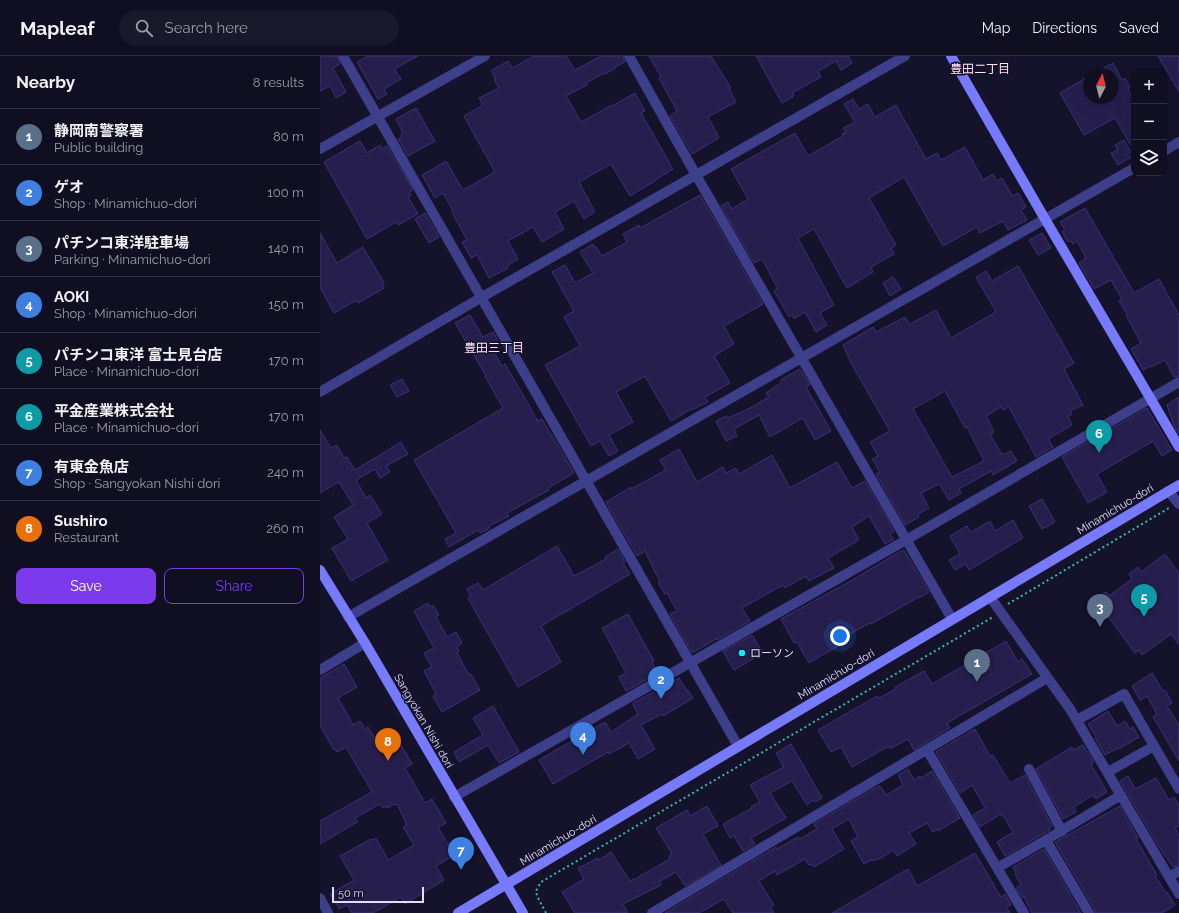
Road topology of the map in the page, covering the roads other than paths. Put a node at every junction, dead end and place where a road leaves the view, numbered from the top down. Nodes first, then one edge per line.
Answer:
1 (343, 56) edge
2 (485, 56) edge
3 (629, 56) edge
4 (905, 56) edge
5 (951, 56) edge
6 (377, 116) junction
7 (1179, 142) edge
8 (320, 149) edge
9 (1167, 149) edge
10 (1131, 170) edge
11 (696, 175) junction
12 (1045, 220) junction
13 (482, 297) junction
14 (801, 358) junction
15 (1179, 382) edge
16 (320, 392) edge
17 (1150, 398) junction
18 (1179, 446) edge
19 (586, 481) junction
20 (1179, 485) edge
21 (1168, 491) junction
22 (1179, 503) edge
23 (906, 540) junction
24 (320, 570) edge
25 (990, 597) junction
26 (348, 617) junction
27 (952, 619) junction
28 (364, 643) junction
29 (690, 663) junction
30 (320, 670) edge
31 (1047, 678) junction
32 (1077, 720) junction
33 (738, 746) junction
34 (1154, 746) junction
35 (927, 750) junction
36 (1029, 769) dead end
37 (1108, 772) junction
38 (1179, 789) edge
39 (1121, 795) junction
40 (454, 797) junction
41 (1062, 831) junction
42 (1046, 840) junction
43 (998, 868) junction
44 (1179, 871) edge
45 (1169, 877) junction
46 (506, 885) junction
47 (1179, 894) edge
48 (320, 898) edge
49 (328, 913) edge
50 (458, 913) edge
51 (523, 913) edge
52 (652, 913) edge
53 (1024, 913) edge
54 (1089, 913) edge

1 - 6 street
2 - 6 street
3 - 11 street
4 - 11 street
5 - 12 street
6 - 8 street
6 - 13 street
7 - 9 street
10 - 12 street
11 - 13 street
11 - 14 street
12 - 14 street
12 - 17 street
13 - 16 street
13 - 19 street
14 - 19 street
14 - 23 street
15 - 17 street
17 - 18 street
17 - 23 street
19 - 26 street
19 - 29 street
20 - 21 street, Minamichuo-dori
21 - 22 street
21 - 25 street, Minamichuo-dori
23 - 27 street
23 - 29 street
24 - 26 street, Sangyokan Nishi dori
25 - 27 street, Minamichuo-dori
25 - 31 street
26 - 28 street, Sangyokan Nishi dori
27 - 33 street, Minamichuo-dori
28 - 30 street
28 - 40 street, Sangyokan Nishi dori
29 - 33 street
29 - 40 street
31 - 32 street
31 - 35 street
32 - 34 street
32 - 37 street
33 - 46 street, Minamichuo-dori
34 - 37 street
34 - 38 street
35 - 43 street
35 - 52 street
36 - 41 street
37 - 39 street
39 - 41 street
39 - 45 street
40 - 46 street, Sangyokan Nishi dori
41 - 42 street
42 - 43 street
42 - 54 street
43 - 53 street
44 - 45 street
45 - 47 street
46 - 50 street, Minamichuo-dori
46 - 51 street, Sangyokan Nishi dori
48 - 49 street

